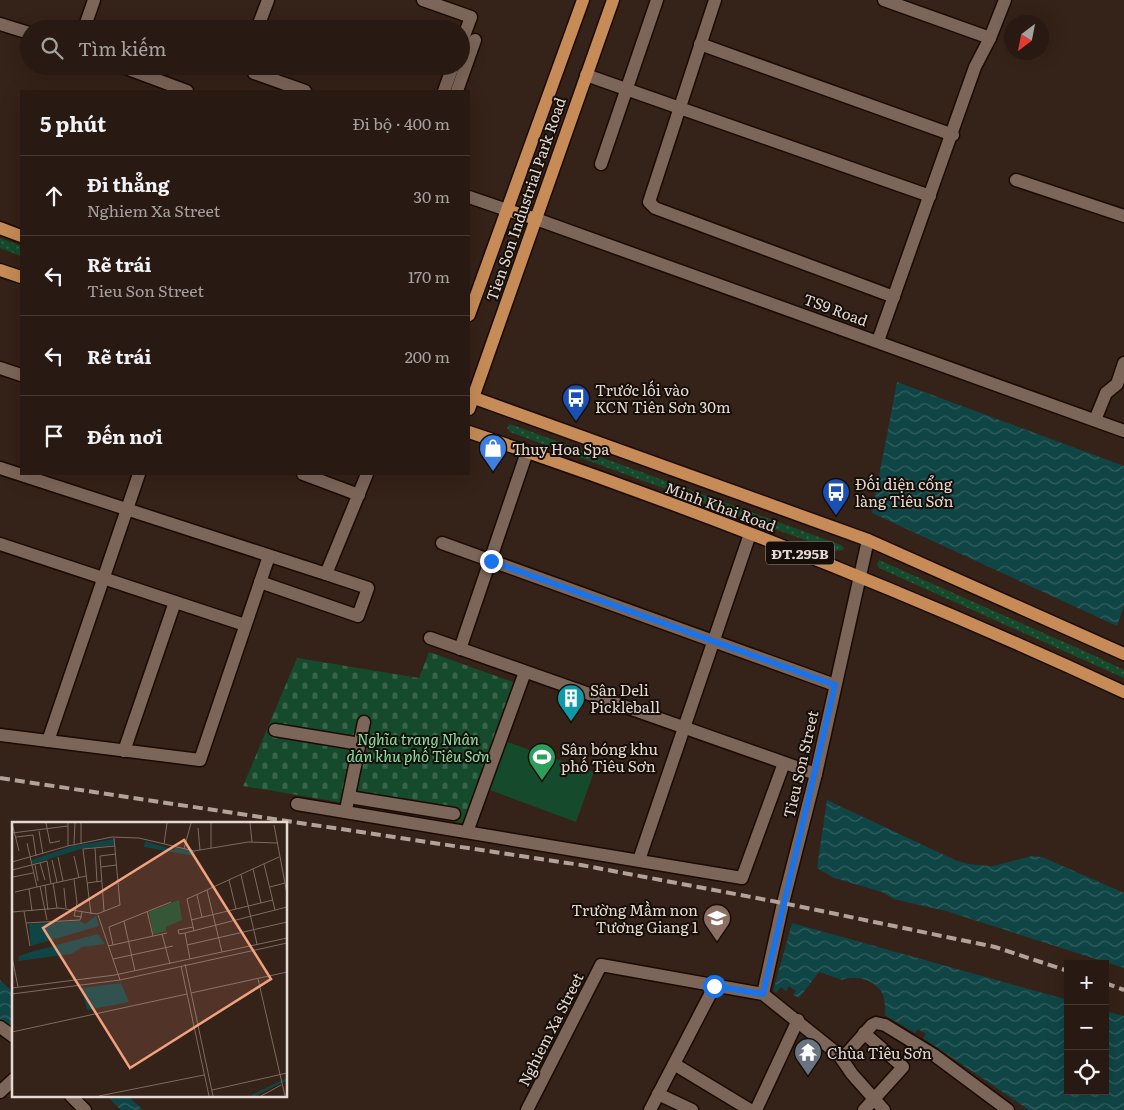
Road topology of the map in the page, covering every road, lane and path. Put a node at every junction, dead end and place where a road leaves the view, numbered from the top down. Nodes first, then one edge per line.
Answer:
1 (94, 0) edge
2 (268, 0) edge
3 (423, 0) edge
4 (583, 0) edge
5 (613, 0) edge
6 (657, 0) edge
7 (715, 0) edge
8 (884, 0) edge
9 (1005, 0) edge
10 (87, 20) edge
11 (260, 20) edge
12 (470, 21) edge
13 (0, 24) edge
14 (20, 30) edge
15 (990, 38) junction
16 (475, 40) dead end
17 (700, 44) junction
18 (470, 55) edge
19 (144, 75) edge
20 (260, 75) edge
21 (450, 75) edge
22 (463, 75) edge
23 (586, 75) junction
24 (184, 90) edge
25 (302, 90) edge
26 (444, 90) edge
27 (458, 90) edge
28 (626, 90) junction
29 (678, 109) junction
30 (953, 135) junction
31 (601, 164) dead end
32 (1016, 180) dead end
33 (930, 196) junction
34 (470, 197) edge
35 (507, 210) junction
36 (1124, 216) edge
37 (536, 219) junction
38 (0, 228) edge
39 (20, 236) edge
40 (0, 270) edge
41 (20, 277) edge
42 (894, 297) junction
43 (470, 311) edge
44 (878, 341) junction
45 (1124, 363) edge
46 (0, 368) edge
47 (20, 375) edge
48 (470, 400) edge
49 (1095, 420) junction
50 (1124, 431) edge
51 (470, 432) edge
52 (527, 452) junction
53 (0, 468) edge
54 (20, 475) edge
55 (21, 475) edge
56 (139, 475) edge
57 (306, 475) edge
58 (367, 475) edge
59 (359, 495) junction
60 (127, 510) junction
61 (750, 534) junction
62 (868, 540) junction
63 (442, 543) dead end
64 (0, 544) edge
65 (269, 556) junction
66 (491, 561) junction
67 (326, 574) junction
68 (859, 576) junction
69 (103, 578) junction
70 (260, 582) junction
71 (175, 602) junction
72 (245, 625) junction
73 (430, 638) dead end
74 (714, 642) junction
75 (460, 649) junction
76 (1124, 654) edge
77 (525, 672) junction
78 (835, 685) junction
79 (1124, 692) edge
80 (364, 722) dead end
81 (684, 728) junction
82 (275, 730) dead end
83 (0, 735) edge
84 (48, 741) junction
85 (360, 744) junction
86 (124, 751) junction
87 (784, 763) junction
88 (816, 774) junction
89 (349, 797) junction
90 (297, 804) dead end
91 (346, 812) junction
92 (454, 814) dead end
93 (467, 832) junction
94 (639, 860) junction
95 (714, 986) junction
96 (763, 994) junction
97 (798, 1020) junction
98 (0, 1026) edge
99 (864, 1033) junction
100 (12, 1036) edge
101 (842, 1059) junction
102 (674, 1064) junction
103 (12, 1081) edge
104 (0, 1092) edge
105 (658, 1094) junction
106 (73, 1098) edge
107 (874, 1100) junction
108 (85, 1110) edge
109 (527, 1110) edge
110 (650, 1110) edge
111 (692, 1110) edge
112 (750, 1110) edge
113 (756, 1110) edge
114 (864, 1110) edge
115 (884, 1110) edge
116 (1008, 1110) edge

1 - 10 street
2 - 11 street
3 - 12 street
4 - 35 main road, Tien Son Industrial Park Road
5 - 23 main road, Tien Son Industrial Park Road
6 - 28 street
7 - 17 street
8 - 15 street
9 - 15 street
13 - 14 street
15 - 30 street
16 - 18 street
17 - 29 street
17 - 30 street
19 - 24 street
20 - 25 street
21 - 26 street
22 - 27 street
23 - 28 street
23 - 37 main road, Tien Son Industrial Park Road
28 - 29 street
28 - 31 street
29 - 33 street
29 - 42 street
30 - 33 street
32 - 36 street
33 - 42 street
34 - 35 street
35 - 37 main road
35 - 43 main road, Tien Son Industrial Park Road
37 - 44 street, TS9 Road
37 - 48 main road, Tien Son Industrial Park Road
38 - 39 main road
40 - 41 main road
42 - 44 street
44 - 49 street, TS9 Road
45 - 49 street
46 - 47 street
48 - 62 main road, Minh Khai Road / ĐT.295B
49 - 50 street, TS9 Road
51 - 52 main road, Minh Khai Road / ĐT.295B
52 - 61 main road, Minh Khai Road / ĐT.295B
52 - 66 street
53 - 54 street
55 - 60 street
56 - 60 street
57 - 59 street
58 - 59 street
59 - 67 street
60 - 65 street
60 - 69 street
61 - 68 main road, Minh Khai Road / ĐT.295B
61 - 74 street
62 - 68 street, Tieu Son Street
62 - 76 main road, Minh Khai Road / ĐT.295B
63 - 66 street
64 - 69 street
65 - 67 street
65 - 70 street
66 - 74 street
66 - 75 street
67 - 70 street
68 - 78 street, Tieu Son Street
68 - 79 main road, Minh Khai Road / ĐT.295B
69 - 71 street
69 - 84 street
70 - 72 street
71 - 72 street
71 - 86 street
72 - 86 street
73 - 75 street
74 - 78 street
74 - 81 street
75 - 77 street
77 - 81 street
77 - 93 street
78 - 88 street, Tieu Son Street
80 - 85 street
81 - 87 street
81 - 94 street
82 - 85 street
83 - 84 street
84 - 86 street
85 - 89 street
87 - 88 street
87 - 94 street
88 - 96 street, Tieu Son Street
89 - 91 street
89 - 92 street
90 - 91 street
91 - 93 street
93 - 94 street
95 - 96 street, Nghiem Xa Street
95 - 102 street
95 - 109 street, Nghiem Xa Street
96 - 97 street, Nghiem Xa Street
97 - 101 street, Nghiem Xa Street
97 - 113 street
98 - 100 street
99 - 101 street
99 - 107 street
99 - 116 street
101 - 107 street, Nghiem Xa Street
102 - 105 street
102 - 112 street
103 - 104 street
105 - 110 street
105 - 111 street
106 - 108 street
107 - 114 street
107 - 115 street, Nghiem Xa Street

